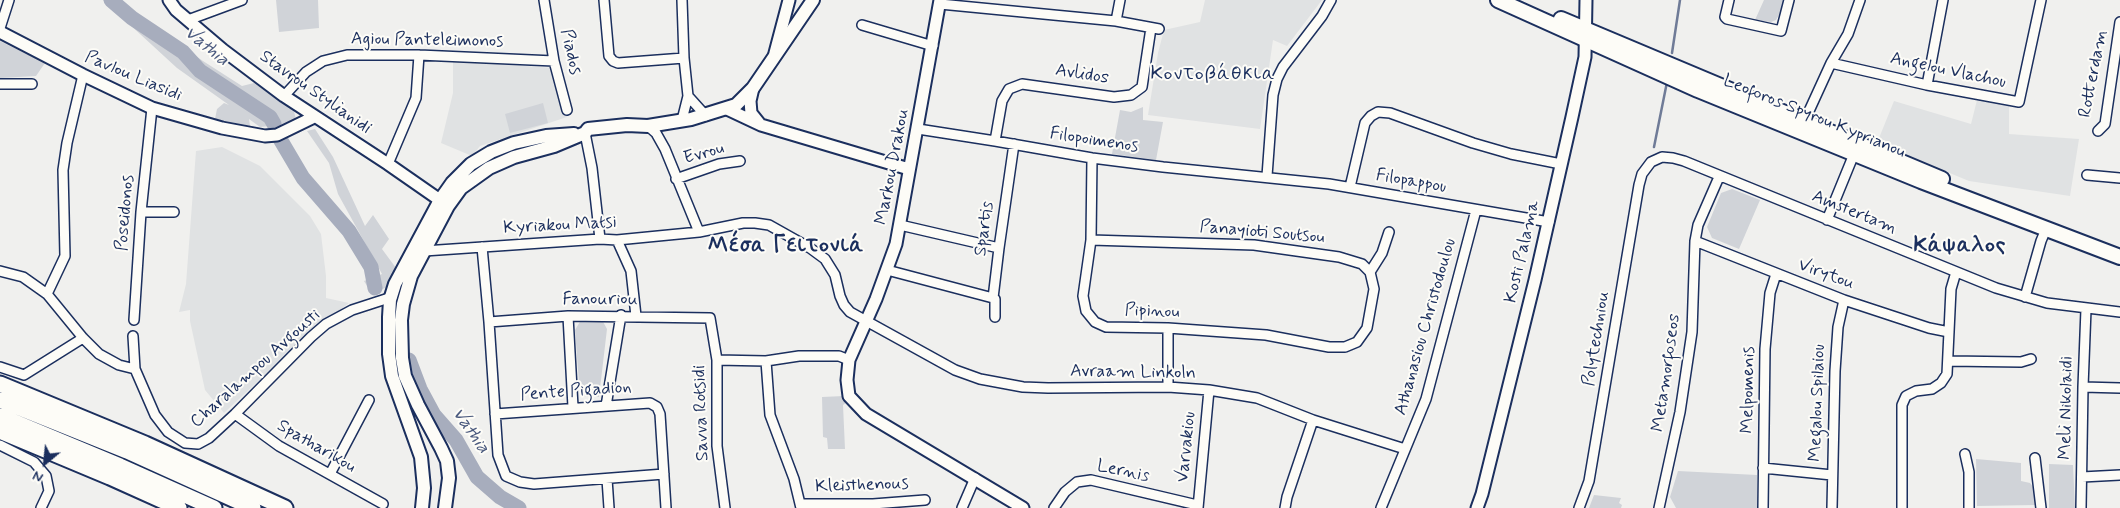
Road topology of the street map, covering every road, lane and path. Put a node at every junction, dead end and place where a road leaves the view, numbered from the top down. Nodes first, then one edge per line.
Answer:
1 (9, 0) edge
2 (169, 0) edge
3 (242, 0) edge
4 (544, 0) edge
5 (604, 0) edge
6 (682, 0) edge
7 (789, 0) edge
8 (813, 0) edge
9 (1120, 0) edge
10 (1330, 0) edge
11 (1498, 0) edge
12 (1519, 0) edge
13 (1586, 0) edge
14 (1729, 0) edge
15 (1789, 0) edge
16 (1860, 0) edge
17 (1943, 0) edge
18 (2041, 0) edge
19 (940, 2) edge
20 (188, 20) junction
21 (1116, 21) junction
22 (2120, 22) edge
23 (862, 24) dead end
24 (0, 30) edge
25 (1586, 34) junction
26 (933, 46) junction
27 (775, 53) junction
28 (419, 55) junction
29 (684, 58) junction
30 (554, 61) junction
31 (1831, 63) junction
32 (83, 76) junction
33 (0, 84) edge
34 (32, 84) dead end
35 (1927, 85) junction
36 (753, 88) junction
37 (284, 96) junction
38 (688, 96) junction
39 (152, 108) junction
40 (727, 109) junction
41 (567, 110) dead end
42 (706, 116) junction
43 (314, 117) junction
44 (682, 120) junction
45 (1804, 122) junction
46 (761, 125) junction
47 (644, 126) junction
48 (918, 129) junction
49 (2098, 130) dead end
50 (585, 133) junction
51 (996, 140) junction
52 (1014, 144) junction
53 (1854, 154) junction
54 (1092, 158) junction
55 (740, 161) dead end
56 (388, 164) junction
57 (1562, 164) junction
58 (909, 170) junction
59 (1642, 174) joint
60 (2087, 174) dead end
61 (1266, 176) junction
62 (1719, 177) junction
63 (2120, 178) edge
64 (676, 179) junction
65 (1350, 187) junction
66 (444, 203) junction
67 (1476, 210) junction
68 (141, 212) junction
69 (174, 212) dead end
70 (1827, 220) junction
71 (1549, 222) junction
72 (900, 224) junction
73 (2046, 229) junction
74 (698, 232) junction
75 (1389, 232) dead end
76 (600, 239) junction
77 (617, 240) junction
78 (1091, 240) junction
79 (1695, 241) junction
80 (482, 247) junction
81 (999, 248) junction
82 (2120, 248) edge
83 (424, 251) junction
84 (2120, 257) edge
85 (888, 270) junction
86 (0, 271) edge
87 (1370, 272) junction
88 (1956, 272) junction
89 (1776, 274) junction
90 (47, 294) junction
91 (392, 297) junction
92 (2025, 297) junction
93 (993, 298) junction
94 (1844, 300) junction
95 (2086, 309) junction
96 (2120, 312) edge
97 (568, 316) junction
98 (621, 316) junction
99 (636, 316) junction
100 (995, 317) dead end
101 (710, 318) joint
102 (134, 320) dead end
103 (490, 322) junction
104 (866, 322) junction
105 (1168, 328) junction
106 (1949, 332) junction
107 (133, 336) dead end
108 (82, 338) junction
109 (2031, 359) dead end
110 (717, 360) junction
111 (849, 360) junction
112 (766, 361) junction
113 (1949, 361) junction
114 (0, 367) edge
115 (135, 369) junction
116 (0, 384) edge
117 (1168, 387) junction
118 (2083, 387) junction
119 (2120, 388) edge
120 (1209, 390) junction
121 (0, 400) edge
122 (370, 400) dead end
123 (606, 406) junction
124 (573, 407) junction
125 (235, 414) junction
126 (495, 414) junction
127 (0, 416) edge
128 (1314, 420) junction
129 (0, 442) edge
130 (1405, 449) junction
131 (1965, 454) dead end
132 (2035, 458) dead end
133 (1764, 468) junction
134 (330, 474) junction
135 (664, 474) junction
136 (1832, 475) junction
137 (2120, 475) edge
138 (2082, 477) junction
139 (975, 478) junction
140 (607, 479) junction
141 (925, 500) dead end
142 (383, 504) dead end
143 (801, 506) edge
144 (873, 506) edge
145 (1197, 507) edge
146 (40, 508) edge
147 (178, 508) edge
148 (214, 508) edge
149 (253, 508) edge
150 (285, 508) edge
151 (422, 508) edge
152 (445, 508) edge
153 (609, 508) edge
154 (666, 508) edge
155 (724, 508) edge
156 (962, 508) edge
157 (1023, 508) edge
158 (1054, 508) edge
159 (1285, 508) edge
160 (1381, 508) edge
161 (1477, 508) edge
162 (1579, 508) edge
163 (1659, 508) edge
164 (1763, 508) edge
165 (1832, 508) edge
166 (1902, 508) edge
167 (1969, 508) edge
168 (2041, 508) edge
169 (2081, 508) edge

1 - 24 street
2 - 20 street, Stavrou Stylianidi
3 - 20 street
4 - 30 street, Piados
5 - 29 street
6 - 29 street
7 - 27 street
8 - 27 main road
9 - 21 street
10 - 61 street
11 - 25 main road, Leoforos Spyrou Kyprianou
12 - 25 main road, Leoforos Spyrou Kyprianou
13 - 25 street, Kosti Palama
14 - 15 street
16 - 31 street
17 - 35 street
18 - 35 street, Angelou Vlachou
19 - 21 street
19 - 26 street, Markou Drakou
20 - 37 street, Stavrou Stylianidi
21 - 51 street, Avlidos
22 - 49 street, Rotterdam
23 - 26 street
24 - 32 street, Pavlou Liasidi
25 - 45 main road, Leoforos Spyrou Kyprianou
25 - 53 main road, Leoforos Spyrou Kyprianou
25 - 57 street, Kosti Palama
26 - 48 street, Markou Drakou
27 - 36 main road
28 - 30 street, Agiou Panteleimonos
28 - 37 street, Agiou Panteleimonos
28 - 56 street
29 - 38 street
30 - 41 street, Piados
31 - 35 street, Angelou Vlachou
31 - 45 street
32 - 39 street, Pavlou Liasidi
32 - 90 street
33 - 34 street
36 - 40 main road
36 - 46 street
37 - 43 street, Stavrou Stylianidi
38 - 42 street
38 - 44 street
39 - 43 street, Pavlou Liasidi
39 - 68 street, Poseidonos
40 - 42 main road
40 - 46 street
42 - 44 main road
43 - 56 street, Stavrou Stylianidi
44 - 47 main road
45 - 82 main road, Leoforos Spyrou Kyprianou
46 - 58 street
47 - 50 main road
47 - 64 street
48 - 51 street, Filopoimenos
48 - 58 street, Markou Drakou
50 - 66 main road
50 - 76 street
51 - 52 street, Filopoimenos
52 - 54 street, Filopoimenos
52 - 81 street, Spartis
53 - 70 street
53 - 73 main road, Leoforos Spyrou Kyprianou
54 - 61 street, Filopoimenos
54 - 78 street, Pipinou
55 - 64 street, Evrou
56 - 66 street, Stavrou Stylianidi
57 - 65 street
57 - 71 street, Kosti Palama
58 - 72 street, Markou Drakou
59 - 62 street, Amstertam
59 - 162 street, Polytechniou
60 - 63 street
61 - 65 street, Filopappou
62 - 70 street, Amstertam
62 - 79 street, Metamorfoseos
64 - 74 street
65 - 67 street, Filopappou
66 - 83 main road
66 - 91 main road
67 - 71 street, Filopappou
67 - 130 street, Athanasiou Christodoulou
68 - 69 street
68 - 102 street, Poseidonos
70 - 88 street, Amstertam
71 - 161 street, Kosti Palama
72 - 81 street
72 - 85 street, Markou Drakou
73 - 84 main road, Leoforos Spyrou Kyprianou
73 - 92 street
74 - 77 street, Kyriakou Matsi
74 - 104 street, Kyriakou Matsi
75 - 87 street
76 - 77 street, Kyriakou Matsi
76 - 80 street, Kyriakou Matsi
77 - 99 street
78 - 87 street, Panayioti Soutsou
78 - 105 street, Pipinou
79 - 89 street, Virytou
79 - 163 street, Metamorfoseos
80 - 83 street, Kyriakou Matsi
80 - 103 street
81 - 93 street, Spartis
83 - 152 main road
85 - 93 street
85 - 104 street, Markou Drakou
86 - 90 street
87 - 105 street, Pipinou
88 - 92 street, Amstertam
88 - 106 street
89 - 94 street, Virytou
89 - 133 street, Melpomenis
90 - 108 street
91 - 125 street, Charalampou Avgousti
91 - 151 main road
92 - 95 street, Amstertam
93 - 100 street, Spartis
94 - 106 street, Virytou
94 - 136 street, Megalou Spilaiou
95 - 96 street, Amstertam
95 - 118 street, Meli Nikolaidi
97 - 98 street, Fanouriou
97 - 103 street, Fanouriou
97 - 124 street
98 - 99 street, Fanouriou
98 - 123 street
99 - 101 street, Fanouriou
101 - 110 street, Savva Rotsidi
103 - 126 street
104 - 111 street, Markou Drakou
104 - 117 street, Avraam Linkoln
105 - 117 street
106 - 113 street
107 - 115 street
108 - 114 street
108 - 115 street
109 - 113 street
110 - 112 street
110 - 155 street, Savva Rotsidi
111 - 112 street
111 - 139 street, Markou Drakou
112 - 143 street
113 - 166 street
115 - 125 street, Charalampou Avgousti
116 - 150 highway
117 - 120 street, Avraam Linkoln
118 - 119 street
118 - 138 street, Meli Nikolaidi
120 - 128 street, Avraam Linkoln
120 - 145 street, Varvakiou
121 - 149 highway
122 - 134 street
123 - 124 street, Pente Pigadion
123 - 135 street, Pente Pigadion
124 - 126 street, Pente Pigadion
125 - 134 street, Spatharikou
126 - 140 street
127 - 148 highway
128 - 130 street, Avraam Linkoln
128 - 159 street
129 - 146 street
129 - 147 highway
130 - 160 street, Athanasiou Christodoulou
131 - 167 street
132 - 168 street
133 - 136 street
133 - 164 street, Melpomenis
134 - 142 street, Spatharikou
135 - 140 street
135 - 154 street
136 - 165 street, Megalou Spilaiou
137 - 138 street
138 - 169 street, Meli Nikolaidi
139 - 156 street
139 - 157 street, Markou Drakou
140 - 153 street
141 - 144 street, Kleisthenous
143 - 144 street, Kleisthenous
145 - 158 street, Lernis

